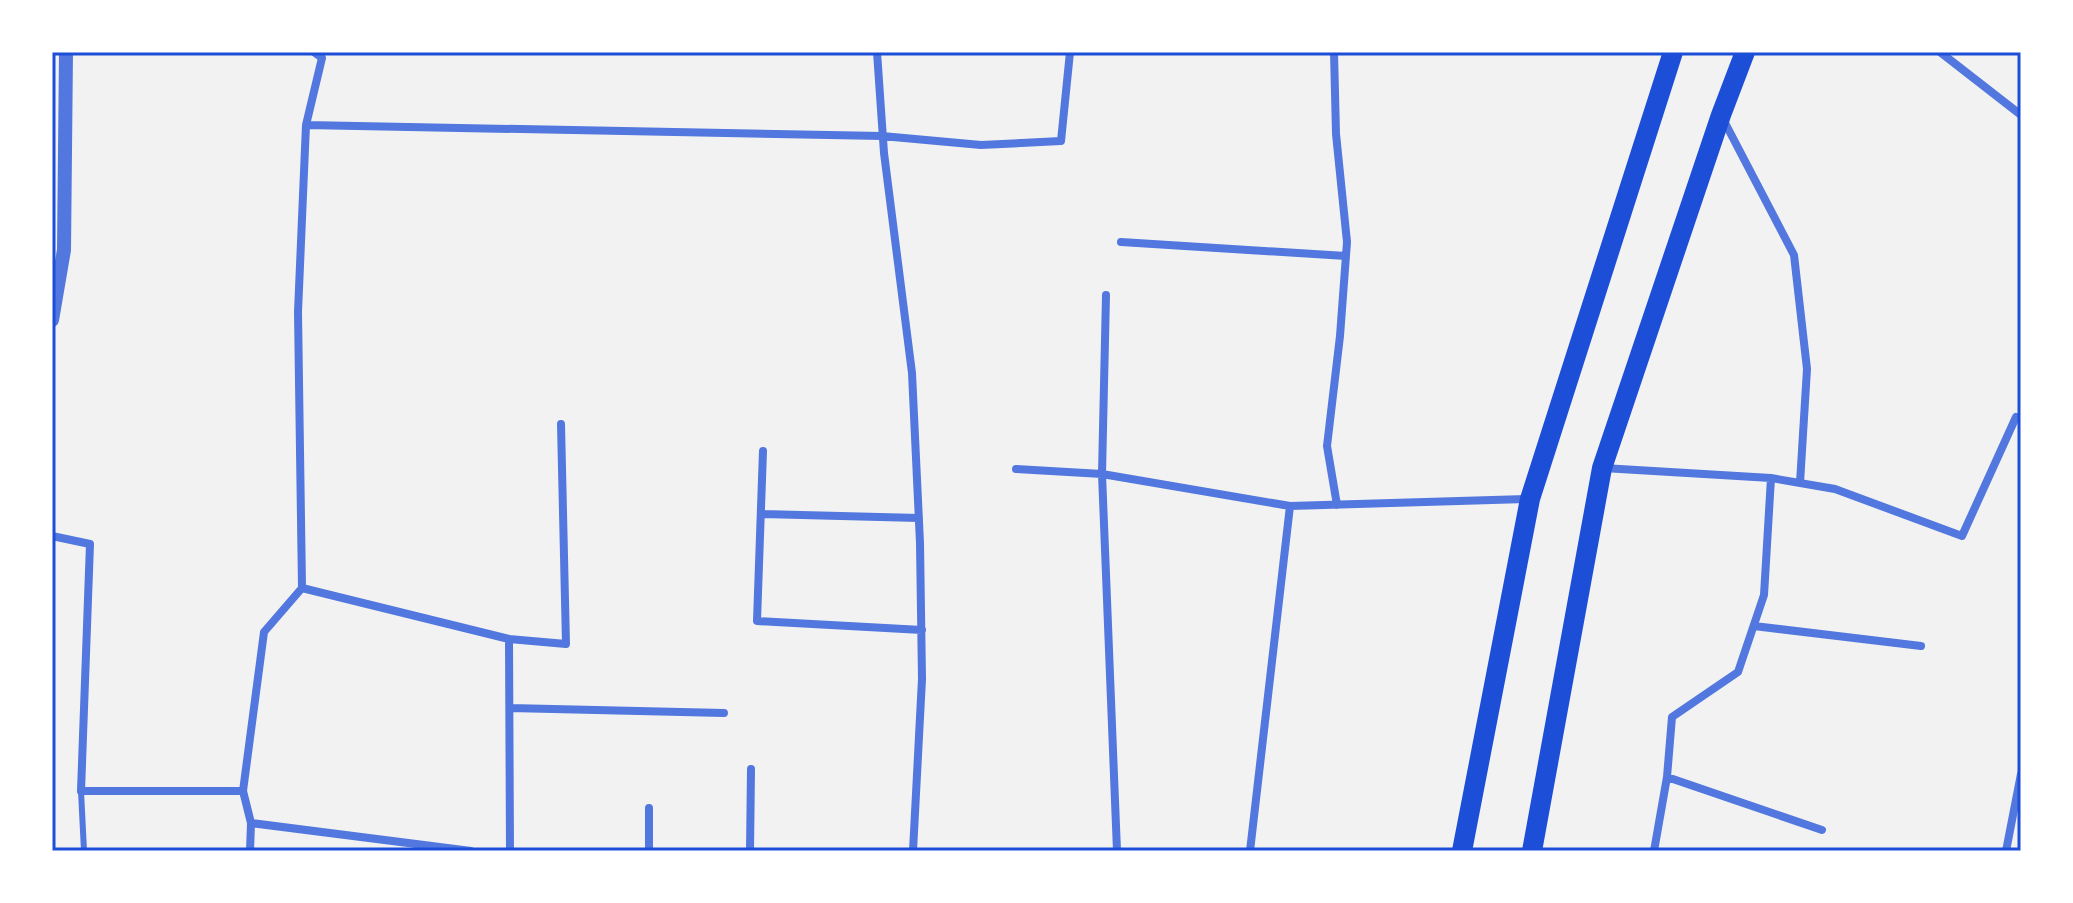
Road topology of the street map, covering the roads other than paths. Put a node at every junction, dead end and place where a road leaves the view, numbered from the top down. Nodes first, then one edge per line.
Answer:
1 (66, 52) edge
2 (314, 52) edge
3 (877, 52) edge
4 (1070, 52) edge
5 (1334, 52) edge
6 (1673, 52) edge
7 (1745, 52) edge
8 (1940, 52) edge
9 (322, 55) edge
10 (1721, 115) junction
11 (2021, 115) edge
12 (306, 125) junction
13 (882, 136) junction
14 (1121, 242) dead end
15 (1346, 256) junction
16 (1106, 295) dead end
17 (52, 320) edge
18 (2016, 417) dead end
19 (561, 424) dead end
20 (763, 451) dead end
21 (1602, 468) junction
22 (1016, 469) dead end
23 (1102, 474) junction
24 (1771, 478) junction
25 (1800, 483) junction
26 (1530, 499) junction
27 (1337, 505) junction
28 (1290, 506) junction
29 (761, 514) junction
30 (919, 518) junction
31 (52, 536) edge
32 (302, 588) junction
33 (1754, 626) junction
34 (922, 630) junction
35 (509, 639) junction
36 (1921, 646) dead end
37 (510, 708) junction
38 (724, 713) dead end
39 (751, 769) dead end
40 (2021, 774) edge
41 (1667, 777) junction
42 (81, 791) junction
43 (243, 791) junction
44 (649, 808) dead end
45 (251, 823) junction
46 (1822, 830) dead end
47 (84, 851) edge
48 (250, 851) edge
49 (471, 851) edge
50 (510, 851) edge
51 (649, 851) edge
52 (750, 851) edge
53 (913, 851) edge
54 (1117, 851) edge
55 (1250, 851) edge
56 (1462, 851) edge
57 (1532, 851) edge
58 (1654, 851) edge
59 (2006, 851) edge

1 - 17 street
2 - 9 street
3 - 13 street
4 - 13 street
5 - 15 street
6 - 26 main road
7 - 10 main road
8 - 11 street
9 - 12 street
10 - 21 main road
10 - 25 street
12 - 13 street
12 - 32 street
13 - 30 street
14 - 15 street
15 - 27 street
16 - 23 street
18 - 25 street
19 - 35 street
20 - 29 street
21 - 24 street
21 - 57 main road
22 - 23 street
23 - 28 street
23 - 54 street
24 - 25 street
24 - 33 street
26 - 27 street
26 - 56 main road
27 - 28 street
28 - 55 street
29 - 30 street
29 - 34 street
30 - 34 street
31 - 42 street
32 - 35 street
32 - 43 street
33 - 36 street
33 - 41 street
34 - 53 street
35 - 37 street
37 - 38 street
37 - 50 street
39 - 52 street
40 - 59 street
41 - 46 street
41 - 58 street
42 - 43 street
42 - 47 lane
43 - 45 street
44 - 51 street
45 - 48 street
45 - 49 street

